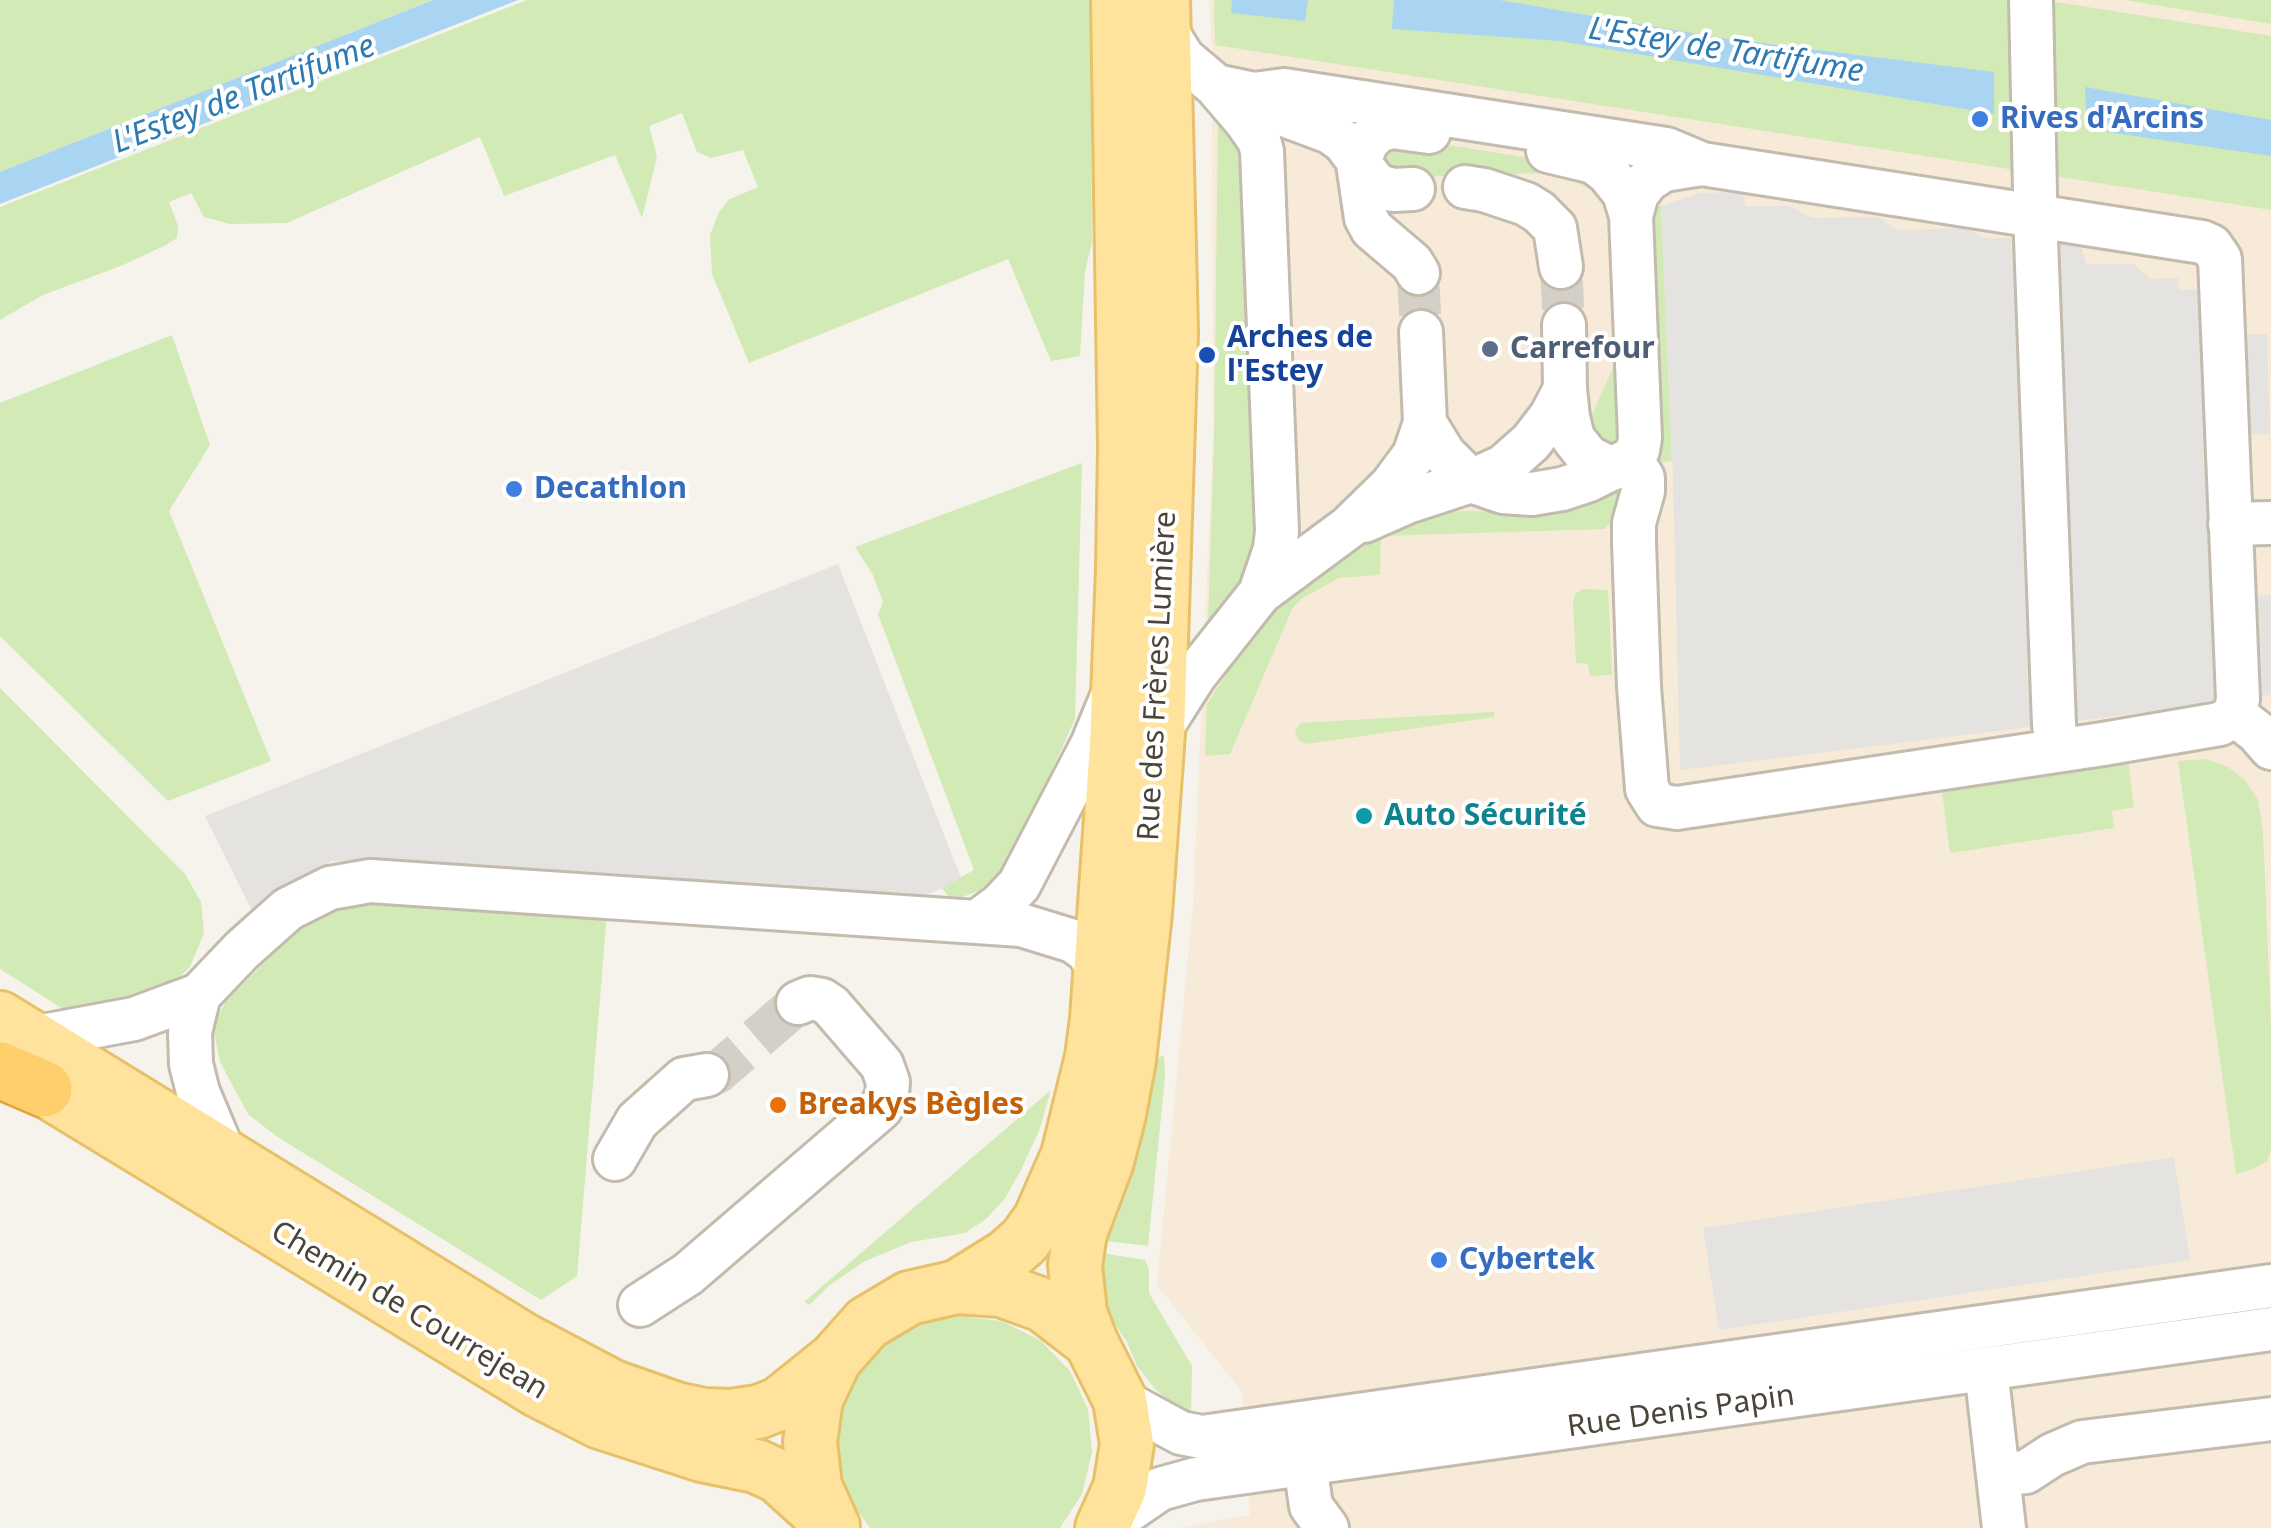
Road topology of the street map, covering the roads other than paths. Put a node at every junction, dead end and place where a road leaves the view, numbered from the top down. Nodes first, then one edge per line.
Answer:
1 (1118, 0) edge
2 (2031, 0) edge
3 (1163, 13) edge
4 (1235, 90) junction
5 (1358, 164) junction
6 (1702, 164) junction
7 (1465, 187) dead end
8 (1413, 189) dead end
9 (1631, 216) junction
10 (2036, 216) junction
11 (1562, 267) tunnel mouth
12 (1418, 274) tunnel mouth
13 (1564, 325) tunnel mouth
14 (1421, 332) tunnel mouth
15 (1565, 389) junction
16 (1425, 423) junction
17 (1621, 464) junction
18 (1471, 482) junction
19 (2251, 523) edge
20 (1349, 527) junction
21 (1260, 593) junction
22 (1120, 679) junction
23 (2235, 716) junction
24 (1158, 734) junction
25 (2271, 748) edge
26 (2058, 751) junction
27 (976, 922) junction
28 (1101, 972) junction
29 (199, 994) junction
30 (798, 1003) dead end
31 (15, 1054) edge
32 (707, 1075) tunnel mouth
33 (224, 1154) junction
34 (615, 1159) dead end
35 (2271, 1286) edge
36 (957, 1287) junction
37 (640, 1306) dead end
38 (2271, 1329) edge
39 (1091, 1342) junction
40 (835, 1359) junction
41 (1986, 1369) junction
42 (1120, 1400) junction
43 (2271, 1419) edge
44 (1305, 1464) junction
45 (1998, 1475) junction
46 (834, 1527) edge
47 (1102, 1528) edge
48 (1327, 1528) edge
49 (2004, 1528) edge

1 - 22 main road, Rue des Frères Lumière
2 - 10 street
3 - 4 street
3 - 24 main road, Rue des Frères Lumière
4 - 5 street
4 - 6 street
4 - 21 street
5 - 8 street
5 - 9 street
5 - 12 street
6 - 9 street
6 - 10 street
7 - 11 street
9 - 17 street
10 - 19 street
10 - 26 street
13 - 15 street
14 - 16 street
15 - 17 street
15 - 18 street
16 - 18 street
16 - 20 street
17 - 18 street
17 - 26 street
18 - 20 street
19 - 23 street
20 - 21 street
21 - 24 street
22 - 27 street
22 - 28 main road, Rue des Frères Lumière
23 - 25 street
23 - 26 street
24 - 39 main road, Rue des Frères Lumière
27 - 28 street
27 - 29 street
28 - 36 main road, Rue des Frères Lumière
29 - 31 street
29 - 33 street
30 - 37 street
31 - 33 main road, Chemin de Courrejean
31 - 46 main road, Chemin de Courrejean
32 - 34 street
33 - 40 main road, Chemin de Courrejean
35 - 42 street, Rue Denis Papin
36 - 39 main road
36 - 40 main road
38 - 41 street, Rue Denis Papin
39 - 42 main road, Rue des Frères Lumière
40 - 46 main road
41 - 44 street, Rue Denis Papin
41 - 45 street
42 - 47 main road
43 - 45 street
44 - 47 street, Rue Denis Papin
44 - 48 street
45 - 49 street

